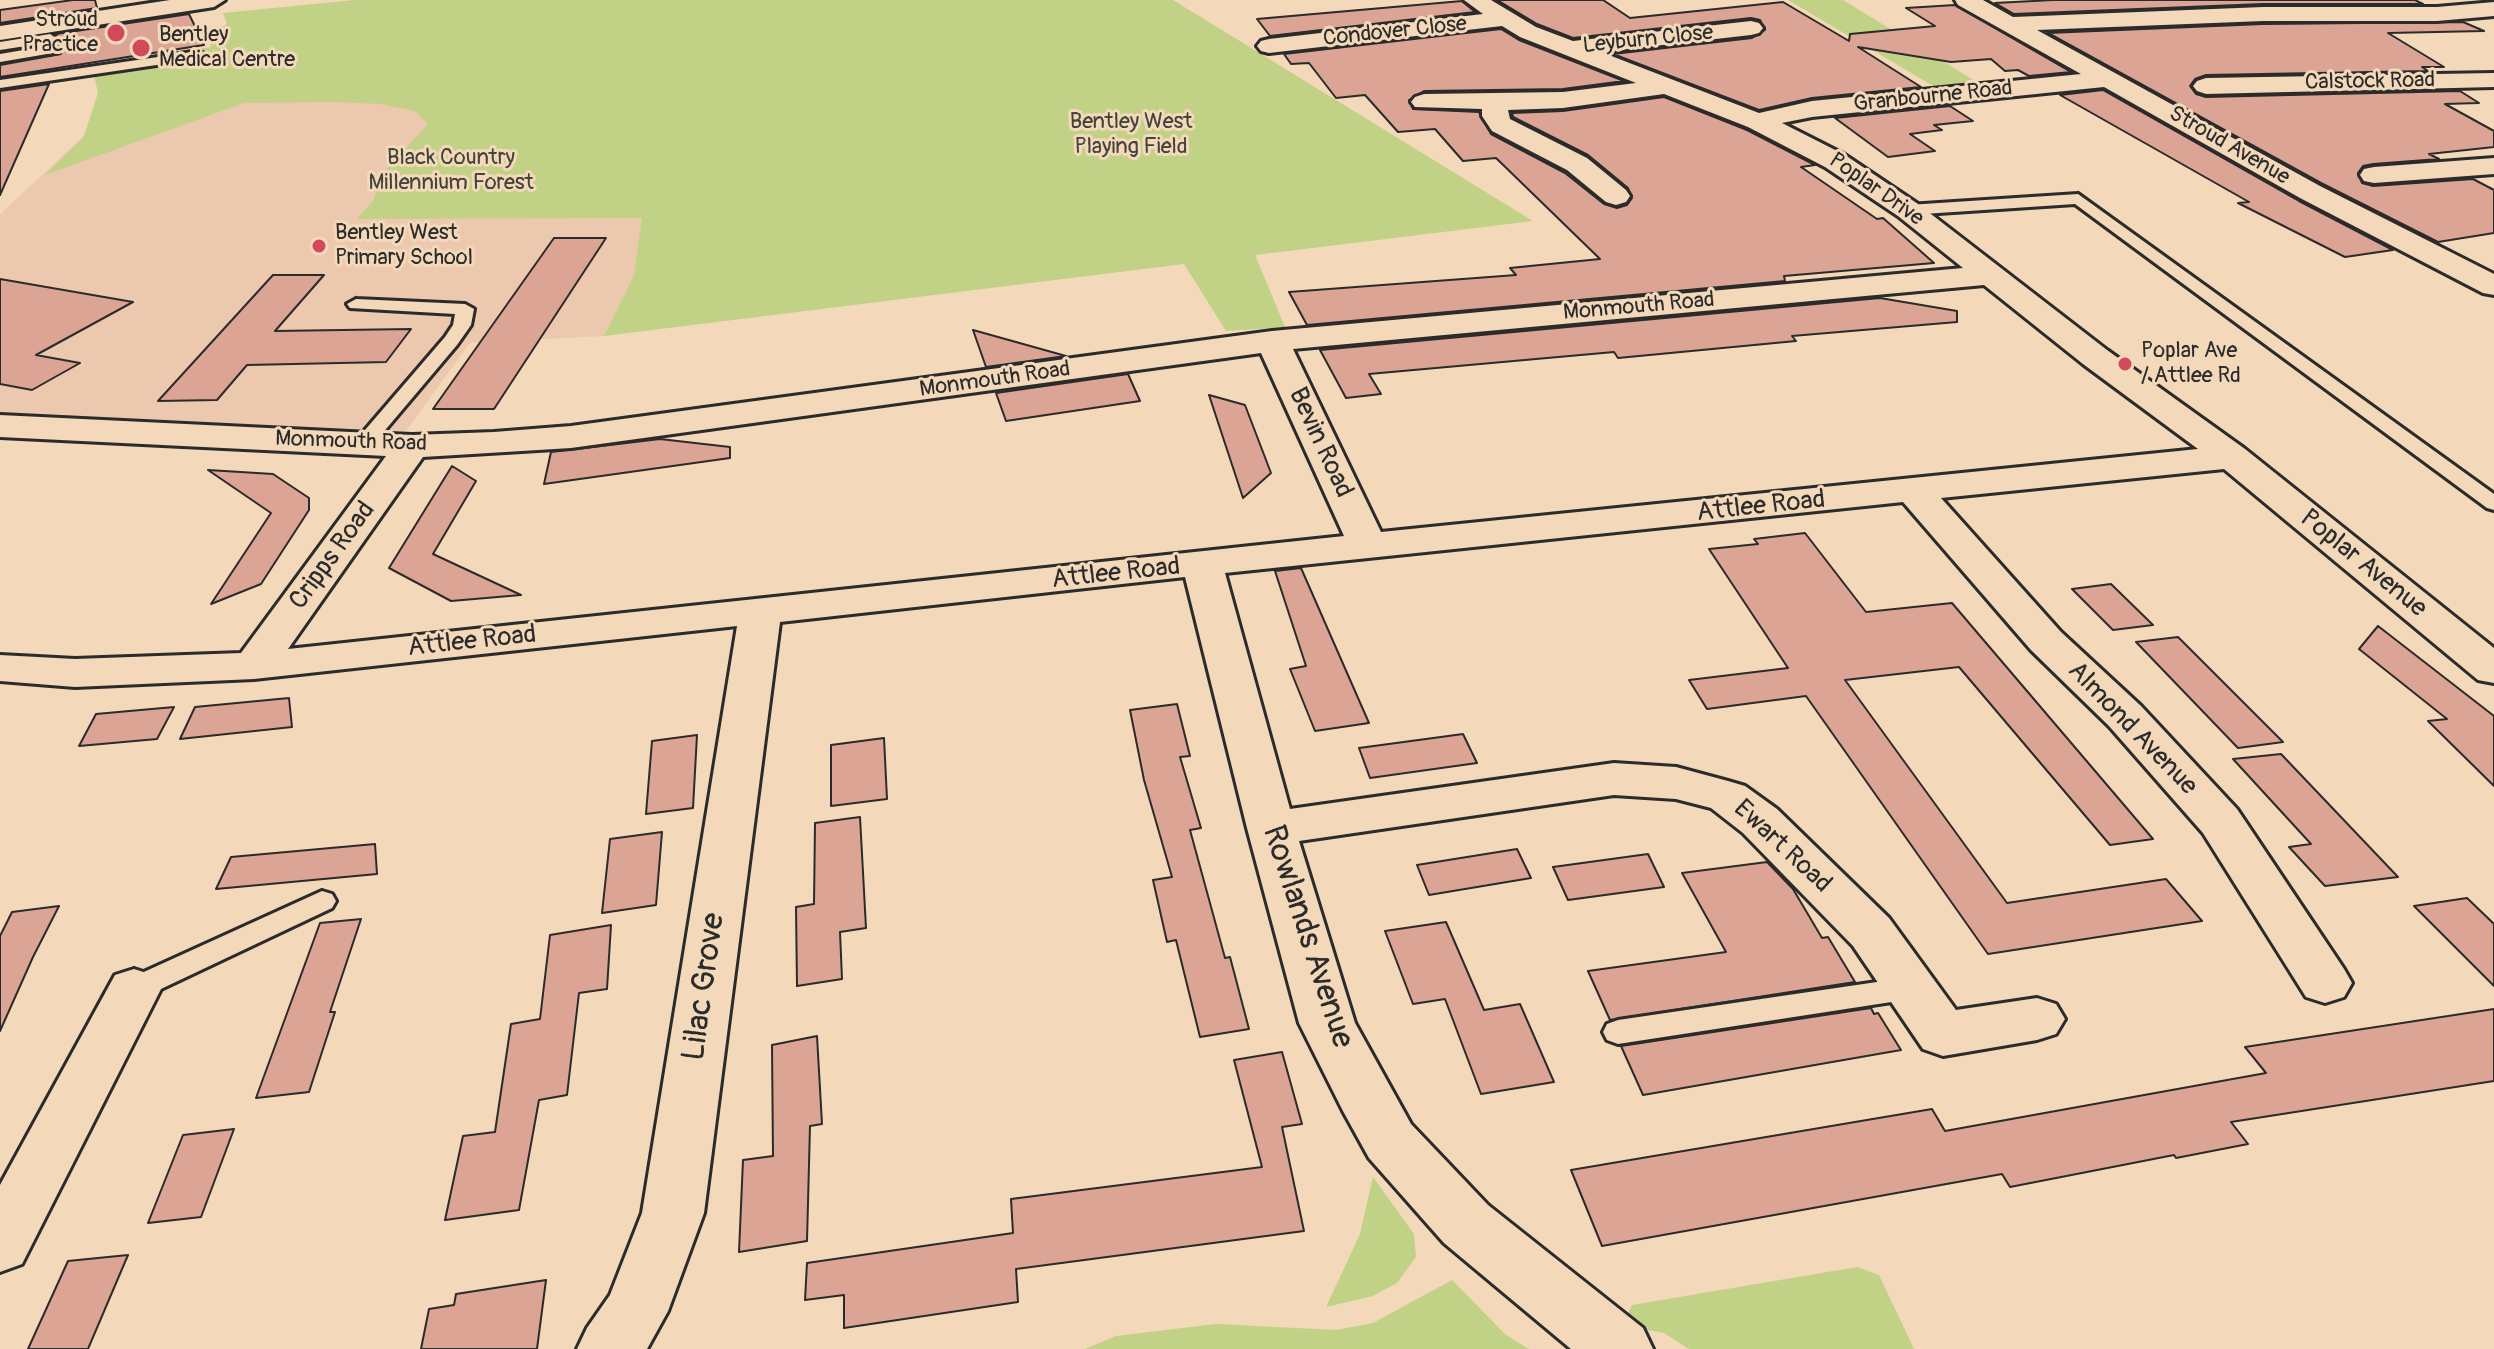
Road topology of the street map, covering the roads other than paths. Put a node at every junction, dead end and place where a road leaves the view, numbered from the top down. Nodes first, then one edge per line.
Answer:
1 (214, 0) edge
2 (1475, 0) edge
3 (1966, 0) edge
4 (2494, 9) edge
5 (2396, 15) junction
6 (1503, 19) junction
7 (2009, 24) junction
8 (1741, 34) dead end
9 (2433, 37) dead end
10 (1278, 42) dead end
11 (1, 44) edge
12 (1567, 48) junction
13 (199, 55) dead end
14 (2470, 59) dead end
15 (2494, 77) edge
16 (2111, 79) junction
17 (0, 84) edge
18 (2206, 86) dead end
19 (1662, 87) junction
20 (1424, 102) dead end
21 (1501, 102) junction
22 (1757, 121) junction
23 (2494, 166) edge
24 (2417, 172) junction
25 (2374, 175) dead end
26 (2447, 188) dead end
27 (1616, 196) dead end
28 (1908, 210) junction
29 (1989, 275) junction
30 (2494, 286) edge
31 (356, 304) dead end
32 (1272, 341) junction
33 (0, 426) edge
34 (363, 444) junction
35 (412, 446) junction
36 (2232, 457) junction
37 (1915, 492) junction
38 (2494, 504) edge
39 (1368, 545) junction
40 (1202, 564) junction
41 (760, 612) junction
42 (254, 666) junction
43 (0, 668) edge
44 (2494, 670) edge
45 (1271, 828) junction
46 (322, 901) dead end
47 (2325, 983) dead end
48 (1911, 988) junction
49 (134, 989) joint
50 (2037, 1019) dead end
51 (1618, 1032) dead end
52 (0, 1245) edge
53 (610, 1349) edge
54 (1620, 1349) edge

1 - 11 street
2 - 6 street, Poplar Drive
3 - 7 street, Stroud Avenue
4 - 5 street
5 - 7 street
5 - 9 street
6 - 10 street, Condover Close
6 - 12 street, Poplar Drive
7 - 16 street, Stroud Avenue
8 - 12 street, Leyburn Close
12 - 19 street, Poplar Drive
13 - 17 lane
14 - 15 street
15 - 18 street, Calstock Road
16 - 22 street, Granbourne Road
16 - 30 street, Stroud Avenue
19 - 21 street
19 - 22 street, Poplar Drive
20 - 21 street
21 - 27 street
22 - 28 street, Poplar Drive
23 - 24 street
24 - 25 street
24 - 26 street
28 - 29 street, Poplar Drive
28 - 38 lane
29 - 32 street, Monmouth Road
29 - 36 street, Poplar Drive
31 - 34 lane
32 - 35 street, Monmouth Road
32 - 39 street, Bevin Road
33 - 34 street, Monmouth Road
34 - 35 street, Monmouth Road
35 - 42 street, Cripps Road
36 - 37 street, Attlee Road
36 - 44 street, Poplar Avenue
37 - 39 street, Attlee Road
37 - 47 street, Almond Avenue
39 - 40 street, Attlee Road
40 - 41 street, Attlee Road
40 - 45 street, Rowlands Avenue
41 - 42 street, Attlee Road
41 - 53 street, Lilac Grove
42 - 43 street, Attlee Road
45 - 48 street, Ewart Road
45 - 54 street, Rowlands Avenue
46 - 49 lane
48 - 50 street, Ewart Road
48 - 51 lane
49 - 52 street

